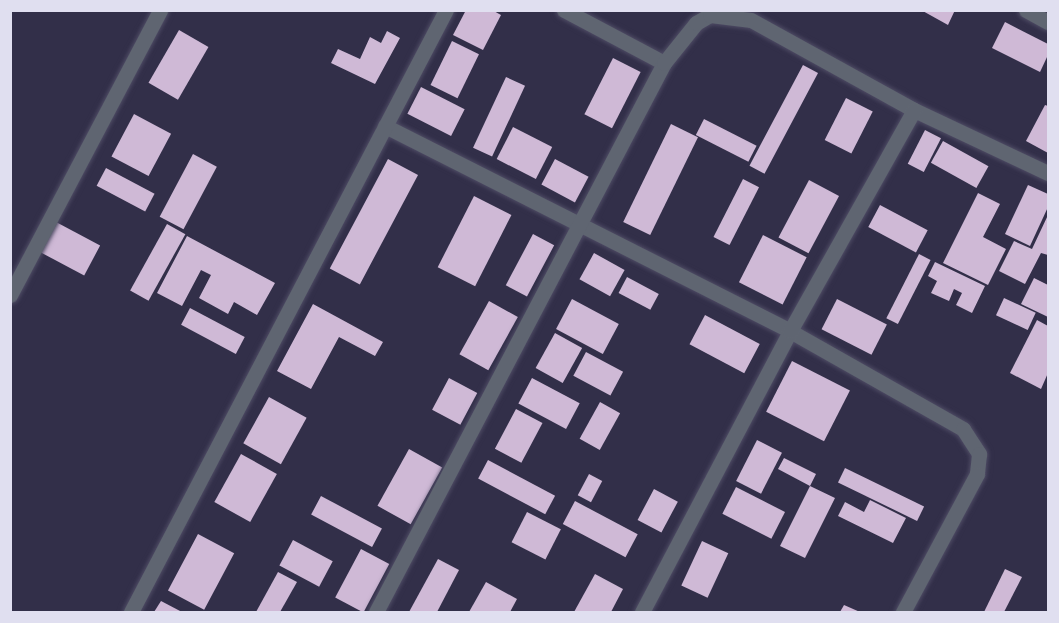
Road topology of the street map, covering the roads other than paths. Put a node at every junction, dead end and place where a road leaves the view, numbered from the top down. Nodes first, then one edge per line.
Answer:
1 (160, 10) edge
2 (446, 10) edge
3 (564, 10) edge
4 (1026, 10) edge
5 (1048, 22) edge
6 (664, 63) junction
7 (914, 110) junction
8 (385, 126) junction
9 (1048, 173) edge
10 (580, 226) junction
11 (10, 295) edge
12 (790, 331) junction
13 (131, 612) edge
14 (376, 612) edge
15 (642, 612) edge
16 (903, 612) edge

1 - 11 street
2 - 8 street
3 - 6 street
4 - 5 street
6 - 7 street
6 - 10 street
7 - 9 street
7 - 12 street
8 - 10 street
8 - 13 street
10 - 12 street
10 - 14 street
12 - 15 street
12 - 16 street

